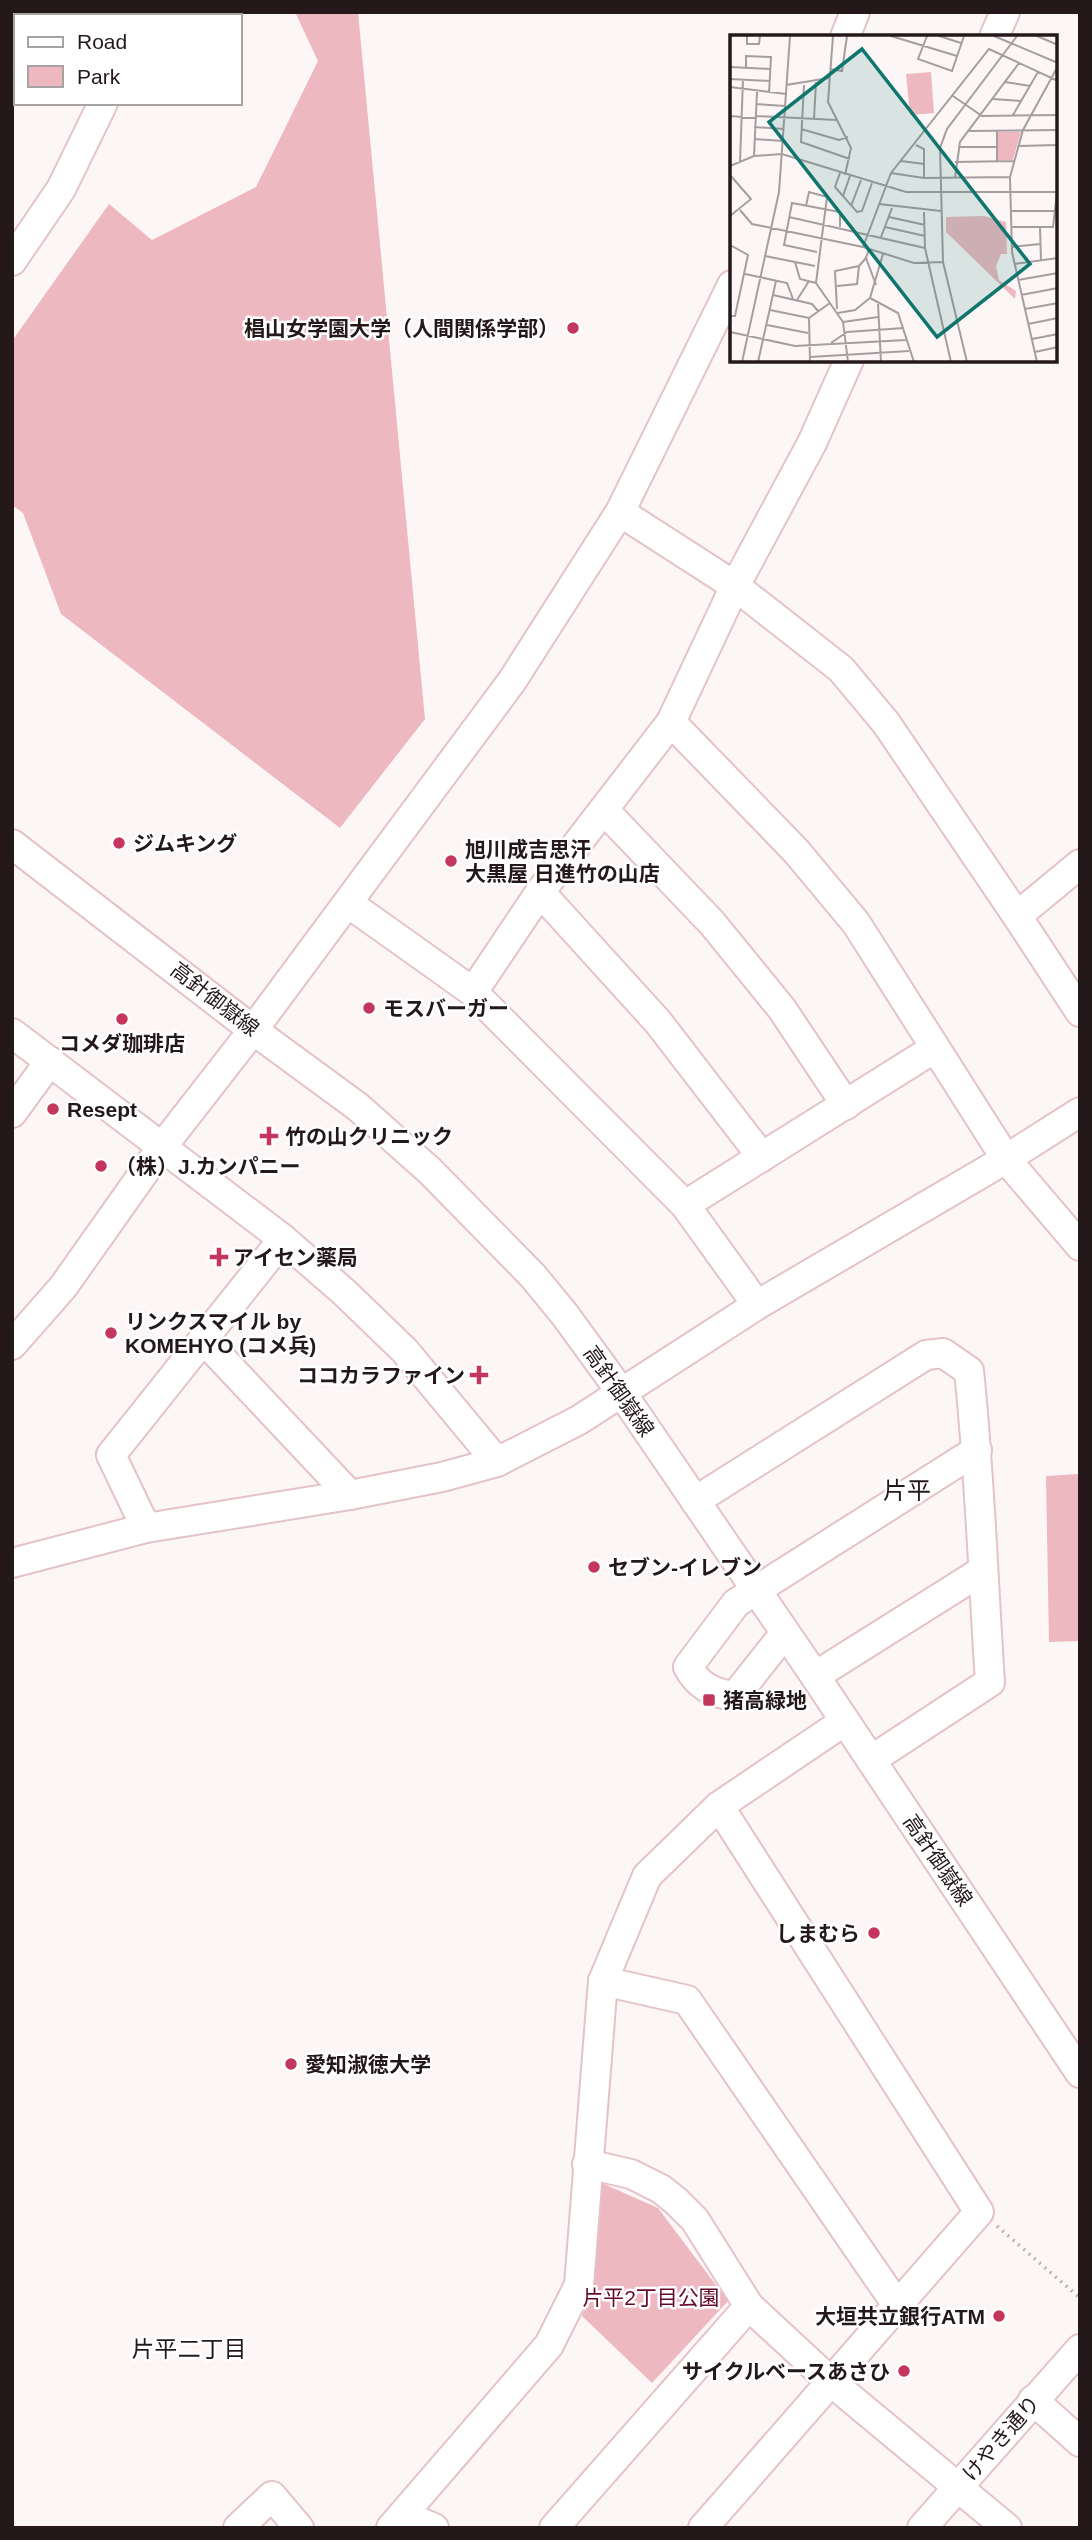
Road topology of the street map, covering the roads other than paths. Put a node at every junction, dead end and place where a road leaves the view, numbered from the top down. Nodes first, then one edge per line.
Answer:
1 (855, 12) edge
2 (1005, 12) edge
3 (846, 35) edge
4 (995, 35) edge
5 (102, 105) edge
6 (23, 226) edge
7 (12, 261) edge
8 (730, 289) edge
9 (848, 362) edge
10 (620, 512) junction
11 (735, 586) junction
12 (671, 722) junction
13 (604, 810) junction
14 (12, 844) edge
15 (1080, 864) edge
16 (540, 892) junction
17 (348, 903) junction
18 (1017, 916) junction
19 (473, 992) junction
20 (1080, 1012) edge
21 (253, 1030) junction
22 (12, 1033) edge
23 (935, 1048) junction
24 (50, 1061) junction
25 (846, 1105) junction
26 (1080, 1112) edge
27 (12, 1113) edge
28 (162, 1147) junction
29 (762, 1157) junction
30 (1006, 1159) junction
31 (685, 1205) junction
32 (283, 1239) junction
33 (1080, 1246) edge
34 (757, 1305) junction
35 (204, 1340) junction
36 (12, 1345) edge
37 (621, 1392) junction
38 (978, 1450) junction
39 (497, 1462) junction
40 (350, 1495) junction
41 (695, 1501) junction
42 (146, 1528) junction
43 (12, 1563) edge
44 (982, 1571) junction
45 (755, 1591) junction
46 (785, 1633) junction
47 (815, 1676) junction
48 (845, 1721) junction
49 (872, 1760) junction
50 (719, 1806) junction
51 (603, 1981) junction
52 (1080, 2073) edge
53 (587, 2164) junction
54 (749, 2305) junction
55 (897, 2305) junction
56 (1080, 2349) edge
57 (830, 2381) junction
58 (1033, 2400) junction
59 (1080, 2442) edge
60 (957, 2488) junction
61 (397, 2521) edge
62 (238, 2528) edge
63 (299, 2528) edge
64 (434, 2528) edge
65 (554, 2528) edge
66 (703, 2528) edge
67 (922, 2528) edge
68 (1007, 2528) edge

1 - 3 street
2 - 4 street
5 - 6 street
6 - 7 street
8 - 10 street
9 - 11 street
10 - 11 street
10 - 17 street
11 - 12 street
11 - 18 street
12 - 13 street
12 - 23 street
13 - 16 street
13 - 25 street
14 - 21 street, 高針御嶽線
15 - 18 street
16 - 19 street
16 - 29 street
17 - 19 street
17 - 21 street
18 - 20 street
19 - 31 street
21 - 28 street
21 - 37 street, 高針御嶽線
22 - 24 street
23 - 25 street
23 - 30 street
24 - 27 street
24 - 28 street
25 - 29 street
26 - 30 street
28 - 32 street
28 - 36 street
29 - 31 street
30 - 33 street
30 - 34 street
31 - 34 street
32 - 35 street
32 - 39 street
34 - 37 street
35 - 40 street
35 - 42 street
37 - 39 street
37 - 41 street, 高針御嶽線
38 - 41 street
38 - 44 street
38 - 45 street
39 - 40 street
40 - 42 street
41 - 45 street, 高針御嶽線
42 - 43 street
44 - 47 street
44 - 49 street
45 - 46 street, 高針御嶽線
45 - 46 street
46 - 47 street, 高針御嶽線
47 - 48 street, 高針御嶽線
48 - 49 street, 高針御嶽線
48 - 50 street
49 - 52 street, 高針御嶽線
50 - 51 street
50 - 55 street
51 - 53 street
51 - 55 street
53 - 54 street
53 - 61 street
54 - 57 street
54 - 65 street
55 - 57 street
56 - 58 street, けやき通り
57 - 60 street
57 - 66 street
58 - 59 street
58 - 60 street, けやき通り
60 - 67 street, けやき通り
60 - 68 street
61 - 64 street
62 - 63 street

